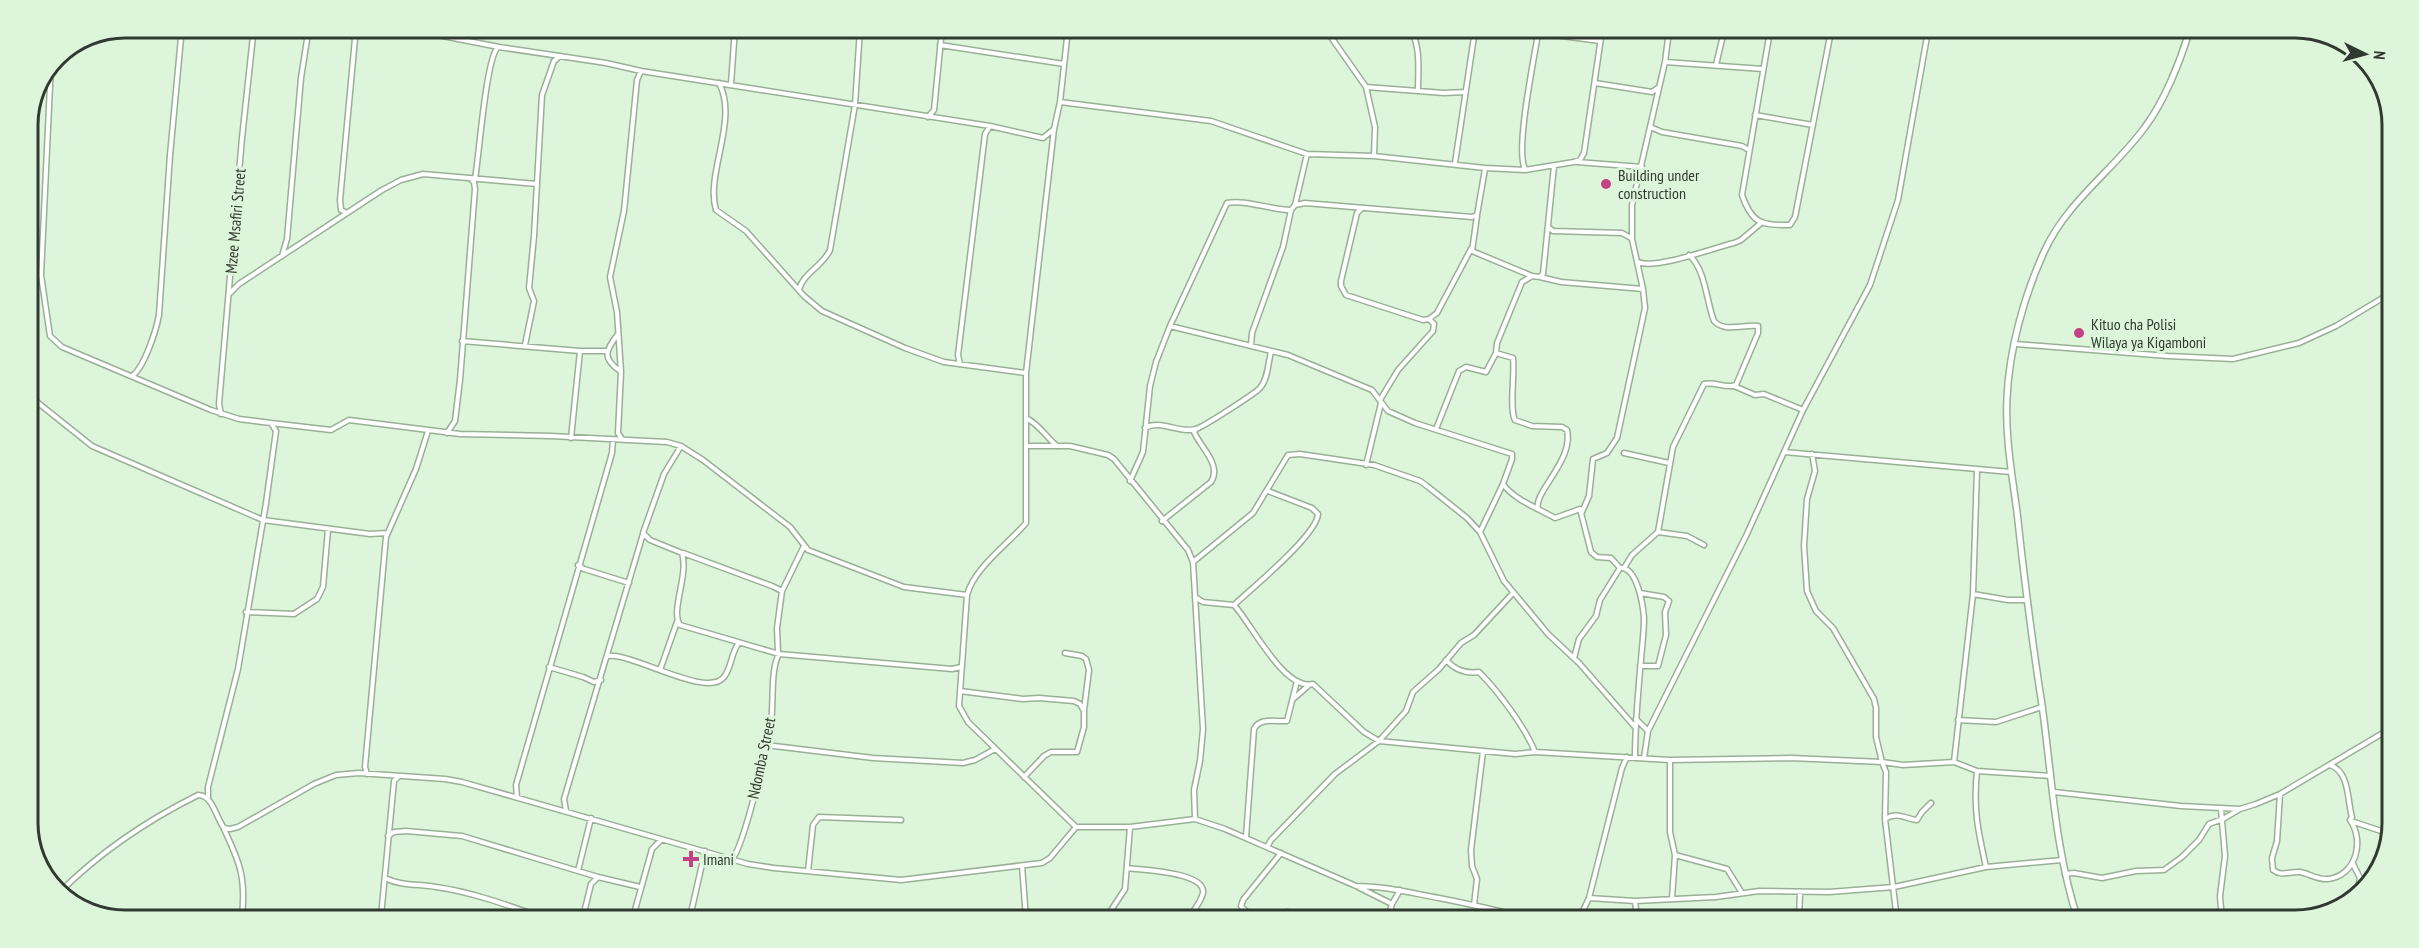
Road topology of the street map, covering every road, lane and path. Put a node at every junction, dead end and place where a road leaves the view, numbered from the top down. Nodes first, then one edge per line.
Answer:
1 (181, 38) edge
2 (253, 38) edge
3 (307, 38) edge
4 (355, 38) edge
5 (453, 38) edge
6 (734, 38) edge
7 (859, 38) edge
8 (941, 38) edge
9 (1067, 38) edge
10 (1332, 38) edge
11 (1414, 38) edge
12 (1473, 38) edge
13 (1537, 38) edge
14 (1573, 38) edge
15 (1601, 38) edge
16 (1668, 38) edge
17 (1722, 38) edge
18 (1769, 38) edge
19 (1830, 38) edge
20 (1927, 38) edge
21 (2187, 38) edge
22 (1600, 41) junction
23 (940, 45) junction
24 (499, 47) junction
25 (552, 54) junction
26 (561, 56) junction
27 (554, 61) junction
28 (1665, 62) junction
29 (1064, 64) junction
30 (1716, 66) junction
31 (633, 69) junction
32 (1763, 69) junction
33 (641, 71) junction
34 (638, 78) junction
35 (51, 79) edge
36 (719, 83) junction
37 (1595, 83) junction
38 (731, 84) junction
39 (1366, 87) junction
40 (1658, 88) junction
41 (1418, 91) junction
42 (724, 92) junction
43 (1466, 92) junction
44 (1060, 102) junction
45 (855, 105) junction
46 (934, 110) junction
47 (1755, 115) junction
48 (928, 117) junction
49 (939, 118) junction
50 (1813, 125) junction
51 (990, 126) junction
52 (1650, 127) junction
53 (1054, 129) junction
54 (1043, 138) junction
55 (1750, 144) junction
56 (1742, 146) junction
57 (1051, 147) junction
58 (1749, 150) junction
59 (1307, 154) junction
60 (1374, 156) junction
61 (1574, 162) junction
62 (1455, 163) junction
63 (1554, 166) junction
64 (1642, 167) junction
65 (1485, 168) junction
66 (1525, 170) junction
67 (473, 179) junction
68 (537, 183) junction
69 (1295, 205) junction
70 (1350, 206) junction
71 (1362, 207) junction
72 (1291, 210) junction
73 (347, 213) junction
74 (1357, 213) junction
75 (1478, 215) junction
76 (1753, 218) junction
77 (1761, 224) junction
78 (1548, 227) junction
79 (1630, 228) junction
80 (1750, 230) junction
81 (1622, 233) junction
82 (287, 239) junction
83 (1632, 239) junction
84 (295, 248) junction
85 (1471, 249) junction
86 (1689, 255) junction
87 (282, 256) junction
88 (1637, 262) junction
89 (1532, 276) junction
90 (1540, 277) junction
91 (1644, 289) junction
92 (800, 290) junction
93 (228, 295) junction
94 (2381, 299) edge
95 (1430, 320) junction
96 (1170, 326) junction
97 (618, 333) junction
98 (462, 340) junction
99 (2015, 344) junction
100 (525, 345) junction
101 (1251, 346) junction
102 (580, 351) junction
103 (607, 351) junction
104 (1271, 352) junction
105 (1496, 353) junction
106 (960, 364) junction
107 (139, 371) junction
108 (621, 372) junction
109 (1026, 373) junction
110 (132, 376) junction
111 (143, 381) junction
112 (1734, 387) junction
113 (1381, 401) junction
114 (38, 403) edge
115 (1803, 410) junction
116 (221, 414) junction
117 (1026, 418) junction
118 (455, 421) junction
119 (271, 423) junction
120 (1145, 428) junction
121 (1196, 429) junction
122 (1436, 429) junction
123 (428, 431) junction
124 (447, 433) junction
125 (460, 434) junction
126 (571, 438) junction
127 (613, 440) junction
128 (622, 440) junction
129 (681, 446) junction
130 (1026, 446) junction
131 (1058, 446) junction
132 (1784, 452) junction
133 (1624, 453) dead end
134 (1812, 454) junction
135 (1669, 463) junction
136 (1366, 465) junction
137 (1977, 470) junction
138 (2012, 472) junction
139 (1130, 481) junction
140 (1503, 484) junction
141 (1268, 491) junction
142 (1538, 509) junction
143 (1582, 512) junction
144 (263, 520) junction
145 (1162, 521) junction
146 (328, 529) junction
147 (1480, 531) junction
148 (1658, 532) junction
149 (387, 533) junction
150 (643, 533) junction
151 (650, 540) junction
152 (640, 545) junction
153 (1704, 545) dead end
154 (804, 546) junction
155 (682, 553) junction
156 (1193, 562) junction
157 (578, 565) junction
158 (1622, 568) junction
159 (629, 583) junction
160 (782, 591) junction
161 (1513, 593) junction
162 (1640, 593) junction
163 (1973, 594) junction
164 (966, 595) junction
165 (1195, 597) junction
166 (2027, 600) junction
167 (1234, 605) junction
168 (246, 612) junction
169 (677, 621) junction
170 (739, 642) junction
171 (778, 653) junction
172 (1065, 653) dead end
173 (608, 656) junction
174 (1574, 658) junction
175 (1446, 660) junction
176 (1640, 666) junction
177 (549, 667) junction
178 (962, 667) junction
179 (660, 670) junction
180 (601, 680) junction
181 (1297, 681) junction
182 (1308, 686) junction
183 (960, 691) junction
184 (1292, 700) junction
185 (2042, 707) junction
186 (1084, 711) junction
187 (1636, 719) junction
188 (1958, 720) junction
189 (1635, 728) junction
190 (1648, 731) junction
191 (2382, 734) edge
192 (1379, 741) junction
193 (766, 745) junction
194 (995, 749) junction
195 (1483, 751) junction
196 (1535, 752) junction
197 (1627, 757) junction
198 (1635, 758) junction
199 (1644, 758) junction
200 (1670, 760) junction
201 (1882, 762) junction
202 (1954, 762) junction
203 (1892, 764) junction
204 (2329, 764) junction
205 (1977, 771) junction
206 (1886, 772) junction
207 (367, 774) junction
208 (398, 776) junction
209 (2052, 776) junction
210 (1024, 777) junction
211 (208, 787) junction
212 (2054, 792) junction
213 (2280, 794) junction
214 (198, 795) junction
215 (517, 797) junction
216 (208, 798) junction
217 (1931, 803) dead end
218 (2221, 809) junction
219 (2240, 809) junction
220 (566, 811) junction
221 (591, 818) junction
222 (1196, 819) junction
223 (1885, 819) junction
224 (2223, 819) junction
225 (901, 820) dead end
226 (2350, 820) junction
227 (1076, 827) junction
228 (1130, 827) junction
229 (224, 828) junction
230 (2381, 831) edge
231 (388, 836) junction
232 (1246, 837) junction
233 (661, 839) junction
234 (1268, 847) junction
235 (705, 851) junction
236 (1281, 853) junction
237 (1675, 855) junction
238 (732, 859) junction
239 (2062, 860) junction
240 (2353, 864) junction
241 (1022, 866) junction
242 (1986, 867) junction
243 (1127, 868) junction
244 (578, 871) junction
245 (808, 871) junction
246 (2065, 874) junction
247 (597, 877) junction
248 (385, 878) junction
249 (2360, 880) edge
250 (1356, 886) junction
251 (66, 887) edge
252 (640, 887) junction
253 (1894, 887) junction
254 (1400, 890) junction
255 (1800, 892) junction
256 (1742, 893) junction
257 (1589, 897) junction
258 (1672, 898) junction
259 (1635, 901) junction
260 (1392, 904) junction
261 (1474, 905) junction
262 (242, 910) edge
263 (382, 910) edge
264 (521, 910) edge
265 (585, 910) edge
266 (635, 910) edge
267 (692, 910) edge
268 (1025, 910) edge
269 (1111, 910) edge
270 (1194, 910) edge
271 (1245, 910) edge
272 (1390, 910) edge
273 (1494, 910) edge
274 (1583, 910) edge
275 (1636, 910) edge
276 (1799, 910) edge
277 (1896, 910) edge
278 (2075, 910) edge
279 (2221, 910) edge

1 - 107 street
2 - 93 street, Mzee Msafiri Street
3 - 82 street
4 - 73 street
5 - 24 street
6 - 38 street
7 - 45 street
8 - 23 street
9 - 29 street
10 - 39 street
11 - 41 street
12 - 43 street
13 - 66 street
14 - 22 street
15 - 22 street
16 - 28 street
17 - 30 street
18 - 32 street
19 - 50 street
20 - 115 street
21 - 99 main road
22 - 37 street
23 - 29 street
23 - 46 street
24 - 25 street
24 - 67 street
25 - 26 street
25 - 27 street
26 - 27 street
26 - 31 street
27 - 68 street
28 - 30 street
28 - 40 street
29 - 44 street
30 - 32 street
31 - 33 street
31 - 34 street
32 - 47 street
33 - 34 street
33 - 36 street
34 - 97 street
35 - 110 street
36 - 38 street
36 - 42 street
37 - 40 street
37 - 61 street
38 - 42 street
38 - 45 street
39 - 41 street
39 - 60 street
40 - 52 street
41 - 43 street
42 - 92 street
43 - 62 street
44 - 53 street
44 - 59 street
45 - 48 street
45 - 92 street
46 - 48 street
46 - 49 street
47 - 50 street
47 - 55 street
48 - 49 street
49 - 51 street
50 - 77 street
51 - 54 street
51 - 106 street
52 - 56 street
52 - 64 street
53 - 54 street
53 - 57 street
54 - 57 street
55 - 56 street
55 - 58 street
56 - 58 street
57 - 109 street
58 - 76 street
59 - 60 street
59 - 69 street
60 - 62 street
61 - 63 street
61 - 64 street
62 - 65 street
63 - 66 street
63 - 78 street
64 - 79 street
65 - 66 street
65 - 75 street
67 - 68 street
67 - 73 street
67 - 98 street
68 - 100 street
69 - 70 street
69 - 72 street
70 - 71 street
70 - 74 street
71 - 74 street
71 - 75 street
72 - 96 street
72 - 101 street
73 - 84 street
74 - 95 street
75 - 85 street
76 - 77 street
76 - 80 street
77 - 80 street
78 - 81 street
78 - 90 street
79 - 81 street
79 - 83 street
80 - 86 street
81 - 83 street
82 - 84 street
82 - 87 street
83 - 88 street
84 - 87 street
85 - 89 street
85 - 95 street
86 - 88 street
86 - 112 street
87 - 93 street
88 - 91 street
89 - 90 street
89 - 105 street
90 - 91 street
91 - 143 street
92 - 106 street
93 - 116 street, Mzee Msafiri Street
94 - 99 street
95 - 113 street
96 - 101 street
96 - 120 street
97 - 103 street
97 - 108 street
98 - 100 street
98 - 118 street
99 - 138 main road
100 - 102 street
101 - 104 street
102 - 103 street
102 - 126 street
103 - 108 street
104 - 113 street
104 - 121 street
105 - 122 street
105 - 142 street
106 - 109 street
107 - 110 street
107 - 111 street
108 - 128 street
109 - 117 street
110 - 111 street
111 - 116 street
112 - 115 street
112 - 135 street
113 - 122 street
113 - 136 street
114 - 144 street
115 - 132 street
116 - 119 street
117 - 130 street
117 - 131 street
118 - 124 street
118 - 125 street
119 - 123 street
119 - 144 street
120 - 121 street
120 - 139 street
121 - 145 street
122 - 140 street
123 - 124 street
123 - 149 street
124 - 125 street
125 - 126 street
126 - 127 street
127 - 128 street
127 - 157 street
128 - 129 street
129 - 150 street
129 - 154 street
130 - 131 street
130 - 164 street
131 - 139 street
132 - 134 street
132 - 190 street
133 - 135 street
134 - 137 street
134 - 201 street
135 - 148 street
136 - 141 street
136 - 147 street
137 - 138 street
137 - 163 street
138 - 166 main road
139 - 145 street
140 - 142 street
140 - 147 street
141 - 156 street
141 - 167 street
142 - 143 street
143 - 158 street
144 - 146 street
144 - 168 street
145 - 156 street
146 - 149 street
146 - 168 street
147 - 161 street
148 - 153 street
148 - 158 street
149 - 207 street
150 - 151 street
150 - 152 street
151 - 152 street
151 - 155 street
152 - 159 street
154 - 160 street, Ndomba Street
154 - 164 street
155 - 160 street
155 - 169 street
156 - 165 street
157 - 159 street
157 - 177 street
158 - 162 street
158 - 174 street
159 - 173 street
160 - 171 street, Ndomba Street
161 - 174 street
161 - 175 street
162 - 176 street
162 - 176 street
163 - 166 street
163 - 188 street
164 - 178 street
165 - 167 street
165 - 222 street
166 - 185 main road
167 - 181 street
168 - 211 street
169 - 170 street
169 - 179 street
170 - 171 street
170 - 179 street
171 - 178 street
171 - 193 street, Ndomba Street
172 - 186 street
173 - 179 street
173 - 180 street
174 - 189 street
175 - 192 street
175 - 196 street
176 - 187 street
177 - 180 street
177 - 215 street
178 - 183 street
180 - 220 street
181 - 182 street
181 - 184 street
182 - 184 street
182 - 192 street
183 - 186 street
183 - 194 street
184 - 232 street
185 - 188 street
185 - 209 main road
186 - 210 street
187 - 189 street
187 - 190 street
188 - 202 street
189 - 198 street
190 - 199 street
191 - 204 street
192 - 195 street
192 - 234 street
193 - 194 street
193 - 238 street, Ndomba Street
194 - 210 street
195 - 196 street
195 - 261 street
196 - 197 street
197 - 198 street
197 - 257 street
198 - 199 street
199 - 200 street
200 - 201 street
200 - 237 street
201 - 203 street
201 - 206 street
202 - 203 street
202 - 205 street
203 - 206 street
204 - 213 street
204 - 226 street
205 - 209 street
205 - 242 street
206 - 223 street
207 - 208 street
207 - 229 street
208 - 215 street
208 - 231 street
209 - 212 main road
210 - 227 street
211 - 214 street
211 - 216 street
212 - 218 street
212 - 239 main road
213 - 219 street
213 - 240 street
214 - 216 street
214 - 251 street
215 - 220 street
216 - 229 street
217 - 223 street
218 - 219 street
218 - 224 street
219 - 224 street
220 - 221 street
221 - 233 street
221 - 244 street
222 - 228 street
222 - 232 street
223 - 253 street
224 - 246 street
224 - 279 street
225 - 245 street
226 - 230 street
226 - 240 street
227 - 228 street
227 - 241 street
228 - 243 street
229 - 262 street
231 - 244 street
231 - 248 street
232 - 234 street
233 - 235 street
233 - 252 street
234 - 236 street
235 - 238 street
235 - 267 street
236 - 250 street
236 - 271 street
237 - 256 street
237 - 258 street
238 - 245 street
239 - 242 street
239 - 246 main road
240 - 249 street
241 - 245 street
241 - 268 street
242 - 253 street
243 - 269 street
243 - 270 street
244 - 247 street
246 - 278 main road
247 - 252 street
247 - 265 street
248 - 263 street
248 - 264 street
250 - 254 street
250 - 260 street
252 - 266 street
253 - 255 street
253 - 277 street
254 - 260 street
254 - 261 street
255 - 256 street
255 - 276 street
256 - 258 street
257 - 259 street
257 - 274 street
258 - 259 street
259 - 275 street
260 - 272 street
261 - 273 street

